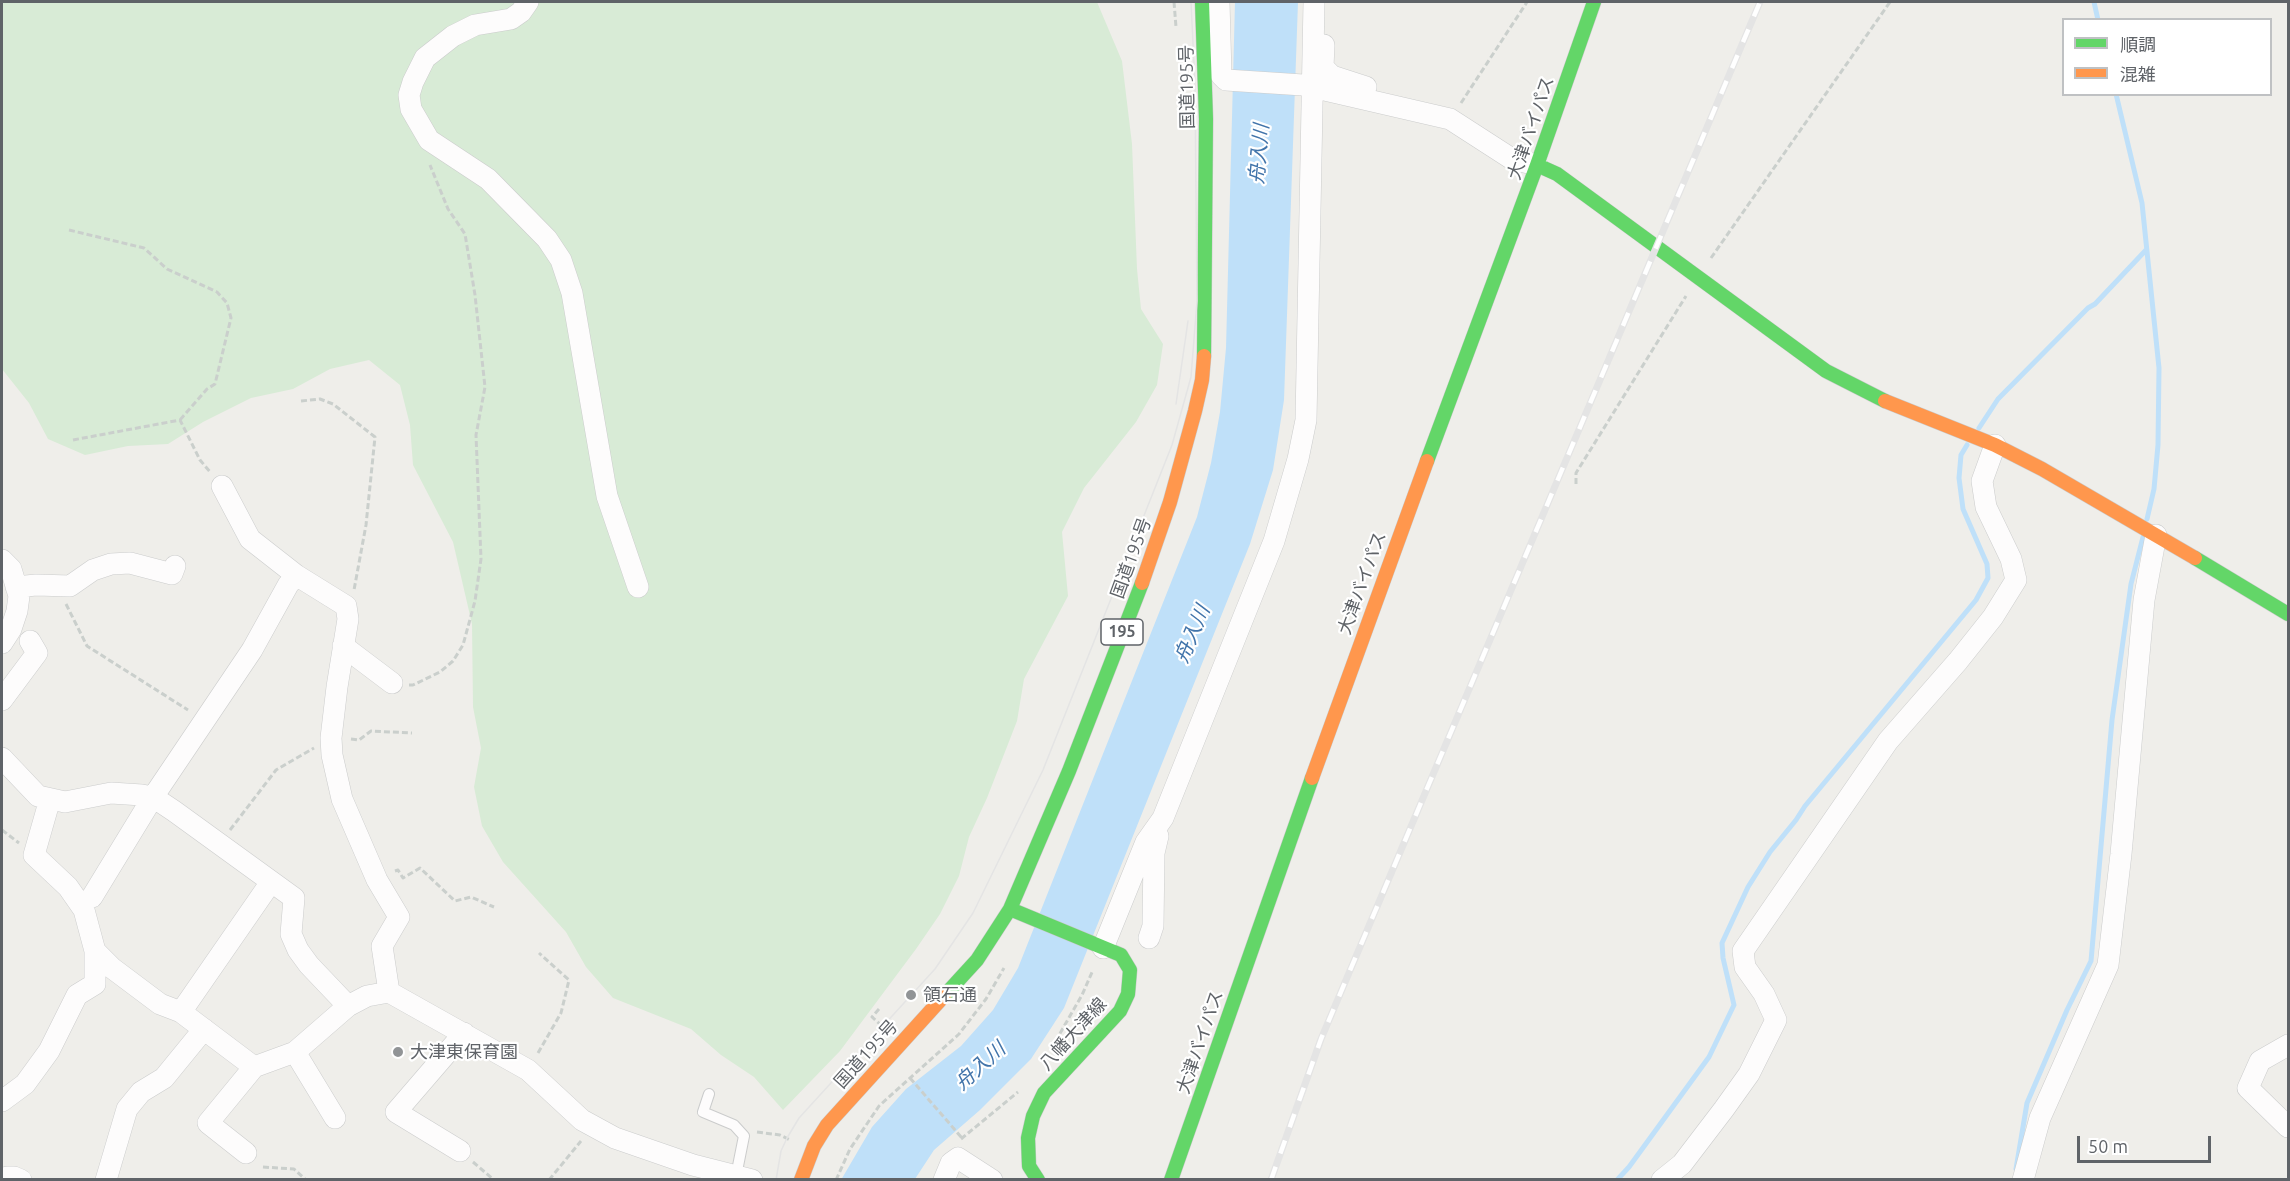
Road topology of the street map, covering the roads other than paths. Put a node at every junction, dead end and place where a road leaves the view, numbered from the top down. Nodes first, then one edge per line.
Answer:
1 (528, 2) edge
2 (1202, 2) edge
3 (1219, 2) edge
4 (1228, 2) edge
5 (1314, 2) edge
6 (1325, 2) edge
7 (1594, 2) edge
8 (1228, 81) junction
9 (1308, 86) junction
10 (1446, 118) junction
11 (1538, 165) junction
12 (1995, 445) junction
13 (222, 486) road end
14 (2156, 535) junction
15 (2, 560) edge
16 (175, 566) dead end
17 (296, 575) junction
18 (16, 587) junction
19 (638, 587) dead end
20 (2289, 614) edge
21 (30, 641) dead end
22 (2, 643) edge
23 (343, 646) junction
24 (392, 683) road end
25 (2, 700) edge
26 (2, 758) edge
27 (153, 797) junction
28 (50, 799) junction
29 (1163, 818) junction
30 (271, 882) junction
31 (92, 897) dead end
32 (1010, 909) junction
33 (1149, 938) dead end
34 (1100, 947) junction
35 (95, 951) junction
36 (389, 992) junction
37 (348, 1006) junction
38 (181, 1012) junction
39 (204, 1029) junction
40 (464, 1033) junction
41 (2289, 1045) edge
42 (295, 1052) junction
43 (254, 1067) junction
44 (709, 1094) dead end
45 (2, 1101) edge
46 (335, 1118) dead end
47 (2289, 1127) edge
48 (460, 1151) road end
49 (246, 1153) dead end
50 (744, 1178) edge
51 (106, 1179) edge
52 (801, 1179) edge
53 (944, 1179) edge
54 (992, 1179) edge
55 (1038, 1179) edge
56 (1171, 1179) edge
57 (1662, 1179) edge
58 (2023, 1179) edge

1 - 19 street
2 - 32 main road, 国道195号 / 195
3 - 8 street
4 - 8 street
5 - 9 street
6 - 10 street
7 - 11 main road, 大津バイパス
8 - 9 street
9 - 10 street
9 - 29 street
10 - 11 street
11 - 12 main road
11 - 56 main road, 大津バイパス
12 - 14 main road
12 - 57 street
13 - 17 street
14 - 20 main road
14 - 58 street
15 - 18 street
16 - 18 street
17 - 23 street
17 - 27 street
18 - 22 street
21 - 25 street
23 - 24 street
23 - 36 street
26 - 28 street
27 - 28 street
27 - 30 street
27 - 31 street
28 - 35 street
29 - 33 street
29 - 34 street
30 - 37 street
30 - 38 street
32 - 34 main road, 八幡大津線
32 - 52 main road, 国道195号 / 195
34 - 55 main road, 八幡大津線
35 - 38 street
35 - 45 street
36 - 37 street
36 - 40 street
37 - 42 street
38 - 39 street
39 - 43 street
39 - 51 street
40 - 48 street
40 - 50 street
41 - 47 street
42 - 43 street
42 - 46 street
43 - 49 street
44 - 50 lane
53 - 54 street

